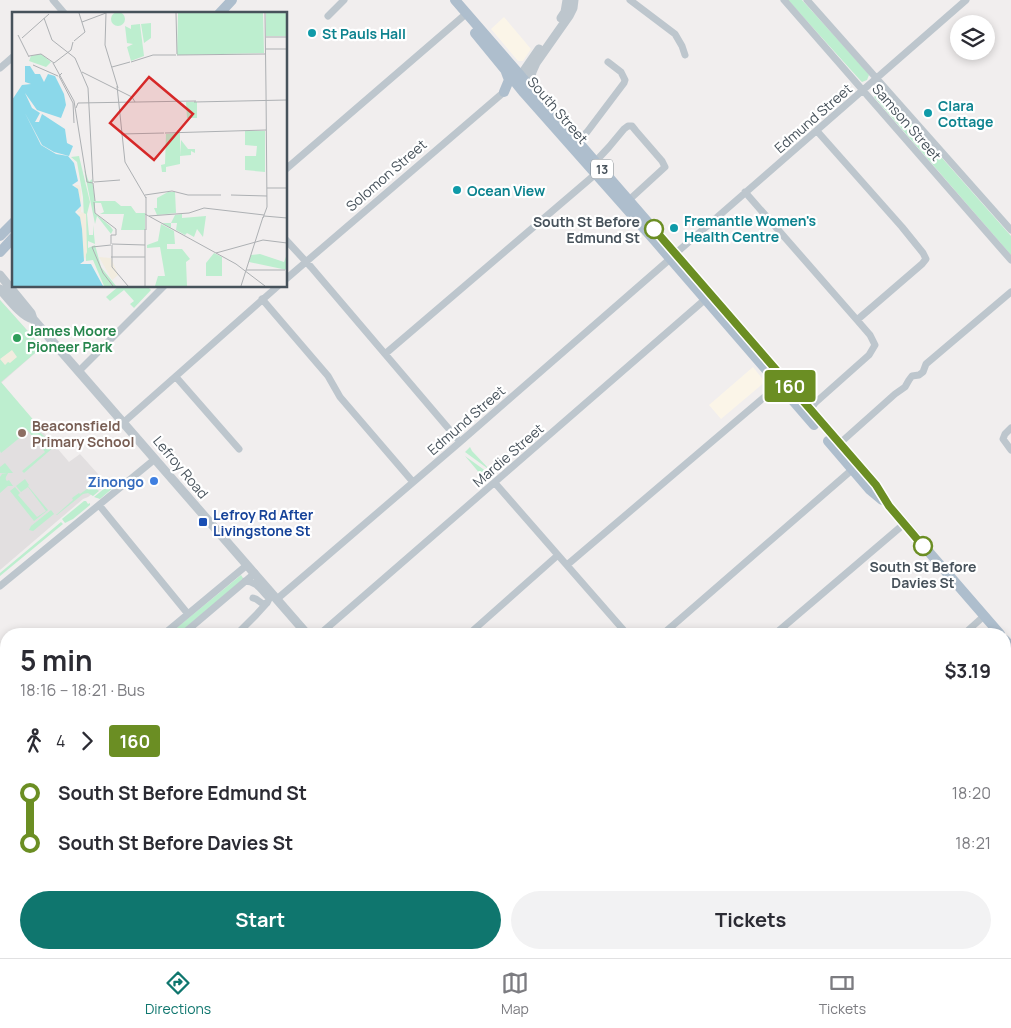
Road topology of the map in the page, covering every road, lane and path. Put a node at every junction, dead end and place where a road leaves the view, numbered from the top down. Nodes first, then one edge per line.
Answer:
1 (53, 0) edge
2 (232, 0) edge
3 (344, 0) edge
4 (446, 0) edge
5 (455, 0) edge
6 (567, 0) edge
7 (574, 0) edge
8 (630, 0) edge
9 (784, 0) edge
10 (807, 0) edge
11 (966, 0) edge
12 (63, 12) edge
13 (221, 12) edge
14 (328, 16) dead end
15 (465, 16) junction
16 (685, 55) dead end
17 (12, 58) edge
18 (608, 62) dead end
19 (0, 68) edge
20 (878, 78) junction
21 (515, 84) junction
22 (864, 90) junction
23 (817, 131) junction
24 (573, 142) junction
25 (288, 167) edge
26 (597, 168) junction
27 (746, 192) junction
28 (629, 200) junction
29 (12, 224) edge
30 (1011, 230) edge
31 (0, 236) edge
32 (12, 240) edge
33 (288, 242) edge
34 (0, 252) edge
35 (672, 256) junction
36 (1011, 260) edge
37 (306, 262) junction
38 (0, 275) edge
39 (288, 277) edge
40 (162, 288) edge
41 (276, 288) edge
42 (0, 289) edge
43 (1011, 292) edge
44 (708, 297) junction
45 (262, 299) junction
46 (33, 319) junction
47 (857, 320) junction
48 (386, 354) junction
49 (79, 371) junction
50 (176, 377) junction
51 (782, 382) junction
52 (810, 410) junction
53 (124, 422) junction
54 (1011, 428) edge
55 (460, 442) junction
56 (840, 444) junction
57 (239, 449) dead end
58 (1011, 450) edge
59 (155, 459) junction
60 (856, 467) junction
61 (413, 482) junction
62 (495, 483) junction
63 (99, 505) junction
64 (904, 524) junction
65 (558, 555) junction
66 (566, 564) junction
67 (247, 565) junction
68 (255, 573) junction
69 (246, 582) junction
70 (0, 586) edge
71 (252, 599) dead end
72 (268, 604) junction
73 (188, 614) junction
74 (984, 616) junction
75 (171, 628) edge
76 (190, 628) edge
77 (243, 628) edge
78 (299, 628) edge
79 (327, 628) edge
80 (475, 628) edge
81 (622, 628) edge
82 (670, 628) edge
83 (783, 628) edge
84 (971, 628) edge
85 (995, 628) edge

1 - 12 street
2 - 13 main road
3 - 14 street
4 - 15 main road, South Street
5 - 15 main road, South Street
6 - 21 street, Solomon Street
7 - 21 street, Solomon Street
8 - 16 street
9 - 22 street, Samson Street
10 - 20 street, Samson Street
11 - 20 street, Edmund Street
15 - 21 main road, South Street
15 - 21 main road, South Street
15 - 25 street
17 - 19 street
18 - 24 street
20 - 22 street, Edmund Street
20 - 30 street, Samson Street
21 - 24 main road, South Street
21 - 37 street, Solomon Street
22 - 23 street, Edmund Street
22 - 36 street, Samson Street
23 - 27 street, Edmund Street
23 - 47 street
24 - 26 main road, South Street / 13
26 - 28 main road, South Street / 13
26 - 28 street
26 - 35 main road, South Street / 13
26 - 48 street
27 - 35 street, Edmund Street
27 - 47 street
28 - 35 main road, South Street / 13
29 - 31 main road
32 - 34 main road
33 - 37 street
35 - 44 main road, South Street / 13
35 - 55 street, Edmund Street
37 - 39 street, Solomon Street
37 - 48 street
38 - 46 street, Lefroy Road
40 - 49 street
41 - 45 street
42 - 46 street, Lefroy Road
43 - 56 street
44 - 51 main road, South Street / 13
44 - 62 street, Mardie Street
45 - 50 street
45 - 61 street
46 - 49 street, Lefroy Road
47 - 52 street
48 - 55 street
49 - 53 street, Lefroy Road
50 - 53 street
50 - 57 street
51 - 52 main road, South Street / 13
51 - 60 main road, South Street / 13
51 - 66 street
52 - 56 main road, South Street / 13
53 - 59 street, Lefroy Road
54 - 58 street
55 - 61 street, Edmund Street
56 - 60 main road, South Street / 13
59 - 63 street
59 - 67 street, Lefroy Road
60 - 64 main road, South Street / 13
60 - 82 street
61 - 72 street, Edmund Street
62 - 65 street
62 - 79 street, Mardie Street
63 - 70 street
63 - 73 street
64 - 74 main road, South Street / 13
64 - 83 street
65 - 66 street
65 - 80 street
66 - 81 street
67 - 68 street, Lefroy Road
67 - 73 street
68 - 69 street
68 - 72 street, Lefroy Road
69 - 72 street
69 - 76 street
71 - 72 street
72 - 77 street, Edmund Street
72 - 78 street, Lefroy Road
73 - 75 street
74 - 84 street
74 - 85 main road, South Street / 13

